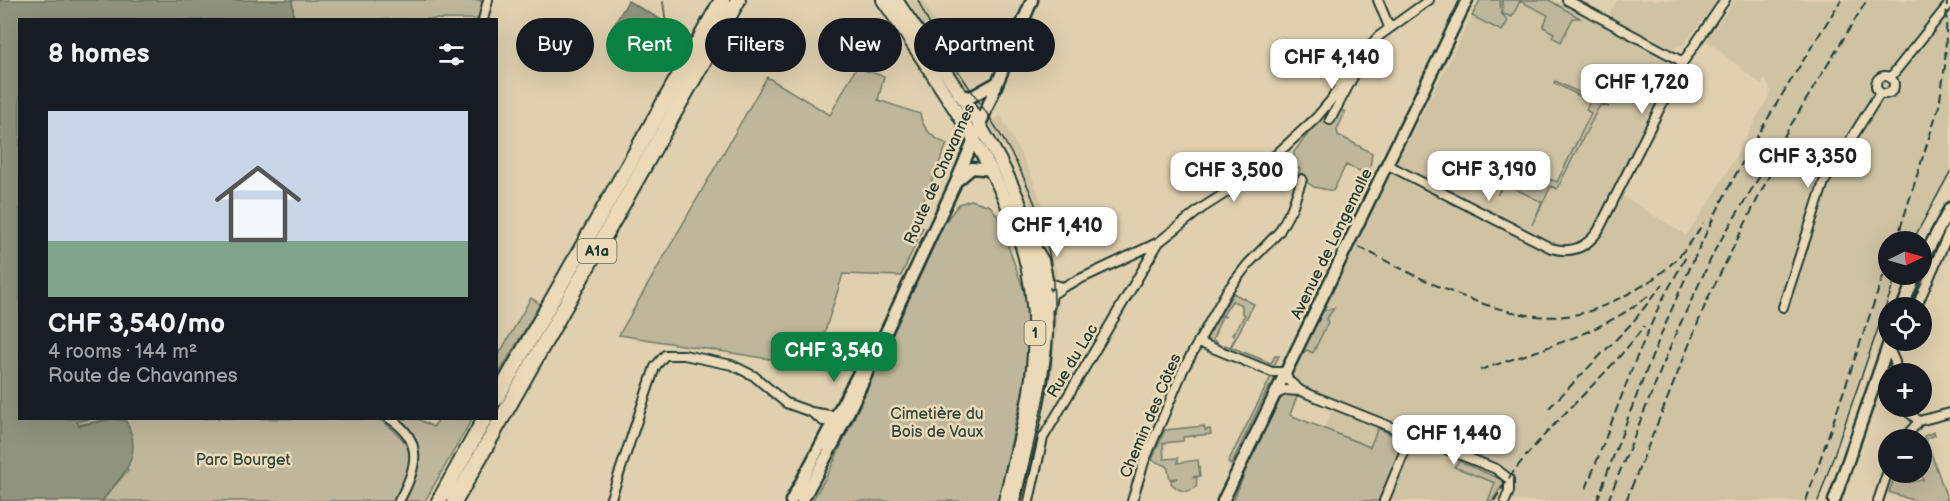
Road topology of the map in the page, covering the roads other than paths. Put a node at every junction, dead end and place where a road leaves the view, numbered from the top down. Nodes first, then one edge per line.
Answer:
1 (489, 0) edge
2 (722, 0) edge
3 (738, 0) edge
4 (884, 0) edge
5 (896, 0) edge
6 (1031, 0) edge
7 (1378, 0) edge
8 (1430, 0) edge
9 (1467, 0) edge
10 (1568, 0) edge
11 (1725, 0) edge
12 (1950, 3) edge
13 (484, 18) edge
14 (1389, 27) junction
15 (1683, 62) junction
16 (1355, 65) junction
17 (1890, 78) junction
18 (996, 83) junction
19 (1880, 93) junction
20 (958, 94) junction
21 (1330, 120) dead end
22 (979, 126) junction
23 (974, 139) junction
24 (1388, 165) junction
25 (992, 170) junction
26 (1302, 179) dead end
27 (956, 182) junction
28 (1950, 208) edge
29 (1950, 230) edge
30 (1159, 242) junction
31 (1932, 242) edge
32 (1036, 248) junction
33 (1063, 287) junction
34 (1921, 297) edge
35 (1783, 307) dead end
36 (1197, 342) junction
37 (1887, 351) edge
38 (1044, 361) junction
39 (1272, 372) junction
40 (1285, 372) junction
41 (860, 377) junction
42 (1279, 384) junction
43 (1301, 391) junction
44 (498, 395) edge
45 (1273, 395) junction
46 (1950, 413) edge
47 (1914, 417) edge
48 (831, 418) junction
49 (391, 420) edge
50 (484, 420) edge
51 (1919, 421) junction
52 (1912, 429) edge
53 (1411, 436) junction
54 (1884, 483) edge
55 (803, 499) edge
56 (399, 501) edge
57 (439, 501) edge
58 (455, 501) edge
59 (610, 501) edge
60 (791, 501) edge
61 (1005, 501) edge
62 (1014, 501) edge
63 (1029, 501) edge
64 (1132, 501) edge
65 (1223, 501) edge
66 (1384, 501) edge
67 (1505, 501) edge
68 (1834, 501) edge
69 (1878, 501) edge

1 - 13 street
2 - 44 highway, A1a
3 - 58 highway, A1a
4 - 23 main road, 1
5 - 20 main road, 1
6 - 18 main road, Route de Chavannes
7 - 14 street
8 - 14 street, Rue du Lac
9 - 24 main road, Avenue de Longemalle
10 - 15 street
11 - 15 street
12 - 17 street
14 - 16 street, Rue du Lac
15 - 24 street
16 - 21 street
16 - 30 street, Rue du Lac
17 - 19 street
17 - 19 street
18 - 20 main road
18 - 22 main road, Route de Chavannes
19 - 35 street
20 - 22 main road, 1
22 - 23 main road, Route de Chavannes
22 - 32 main road, 1
23 - 25 main road, 1
23 - 27 main road, Route de Chavannes
24 - 40 main road, Avenue de Longemalle
25 - 27 main road
25 - 61 main road, 1
26 - 36 street, Chemin des Côtes
27 - 41 main road, Route de Chavannes
28 - 31 main road
29 - 34 street
30 - 33 street, Rue du Lac
30 - 63 street, Rue du Lac
32 - 33 street
32 - 38 main road, 1
33 - 38 street, Rue du Lac
36 - 39 street, Chemin des Côtes
36 - 64 street, Chemin des Côtes
37 - 68 main road
38 - 62 main road, 1
39 - 40 street
39 - 42 street
40 - 42 main road, Avenue de Longemalle
40 - 43 street
41 - 48 main road, Route de Chavannes
41 - 55 main road, Route de Chavannes
42 - 45 main road, Avenue de Longemalle
43 - 45 street
43 - 53 street
45 - 65 main road, Avenue de Longemalle
46 - 51 street
47 - 51 street
48 - 55 street, Route de Chavannes
48 - 59 street
48 - 60 main road, Route de Chavannes
49 - 56 street
50 - 57 highway
51 - 52 street
53 - 66 street
53 - 67 street
54 - 69 street

